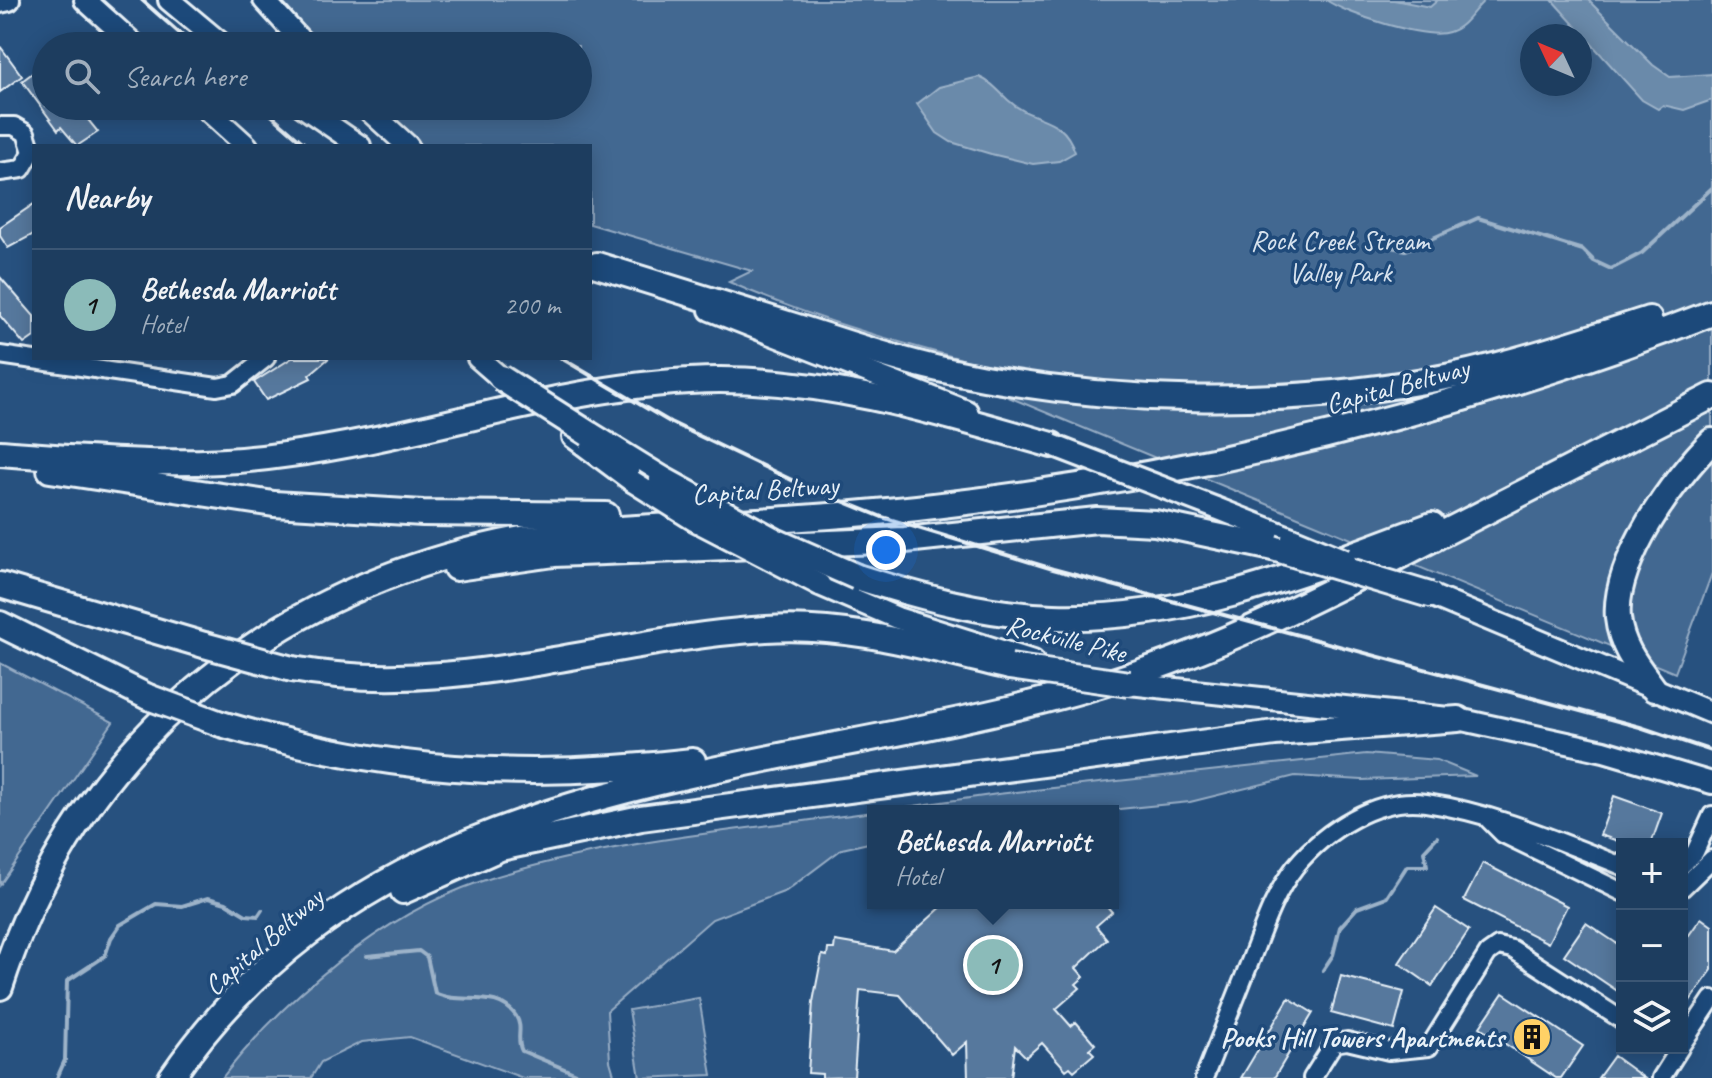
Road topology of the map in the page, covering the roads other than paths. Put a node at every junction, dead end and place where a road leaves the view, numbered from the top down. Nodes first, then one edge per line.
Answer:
1 (9, 0) edge
2 (169, 0) edge
3 (264, 0) edge
4 (0, 2) edge
5 (84, 2) edge
6 (119, 32) edge
7 (207, 32) edge
8 (293, 32) edge
9 (218, 120) edge
10 (322, 120) edge
11 (379, 120) edge
12 (0, 126) edge
13 (245, 144) edge
14 (357, 144) edge
15 (406, 144) edge
16 (32, 149) edge
17 (32, 154) edge
18 (0, 172) edge
19 (593, 264) edge
20 (1712, 299) edge
21 (1712, 313) edge
22 (0, 355) edge
23 (32, 360) edge
24 (34, 360) edge
25 (263, 360) edge
26 (480, 360) edge
27 (501, 378) joint
28 (1712, 396) edge
29 (581, 435) junction
30 (1712, 441) edge
31 (1052, 445) junction
32 (0, 453) edge
33 (0, 461) edge
34 (1540, 484) junction
35 (792, 517) junction
36 (1282, 543) junction
37 (0, 585) edge
38 (1430, 595) joint
39 (317, 607) junction
40 (0, 624) edge
41 (1022, 664) junction
42 (1129, 684) joint
43 (1654, 689) junction
44 (1712, 713) edge
45 (1458, 719) junction
46 (814, 747) junction
47 (1712, 783) edge
48 (1712, 815) edge
49 (1488, 819) junction
50 (1688, 858) edge
51 (1712, 859) edge
52 (1616, 864) edge
53 (1688, 882) edge
54 (1616, 889) edge
55 (0, 987) edge
56 (1712, 999) edge
57 (1616, 1016) edge
58 (1688, 1031) edge
59 (1673, 1054) edge
60 (171, 1078) edge
61 (189, 1078) edge
62 (1204, 1078) edge
63 (1312, 1078) edge
64 (1661, 1078) edge

1 - 4 main road
2 - 7 main road
3 - 8 main road
5 - 6 main road
9 - 13 main road
10 - 14 main road
11 - 15 main road
12 - 16 street
17 - 18 street
19 - 20 highway
19 - 31 main road
21 - 35 highway, Capital Beltway
22 - 23 street
24 - 25 street
26 - 27 main road
27 - 29 highway, bridge
28 - 34 highway, Capital Beltway
29 - 34 highway, bridge
29 - 41 main road, Rockville Pike, bridge
30 - 43 highway
31 - 32 highway
31 - 36 main road, bridge
33 - 35 highway
34 - 46 highway, Capital Beltway
35 - 39 highway, Capital Beltway
36 - 38 highway, bridge
36 - 39 highway
37 - 41 highway, bridge
38 - 43 main road
39 - 55 highway, Capital Beltway
40 - 46 highway, bridge
41 - 42 highway, bridge
42 - 45 main road, Rockville Pike
43 - 44 main road
45 - 47 main road, Rockville Pike
45 - 61 highway
46 - 60 highway, Capital Beltway
48 - 50 street
49 - 52 street
49 - 54 street
49 - 62 street
51 - 53 street
56 - 58 street
57 - 63 street
59 - 64 street

